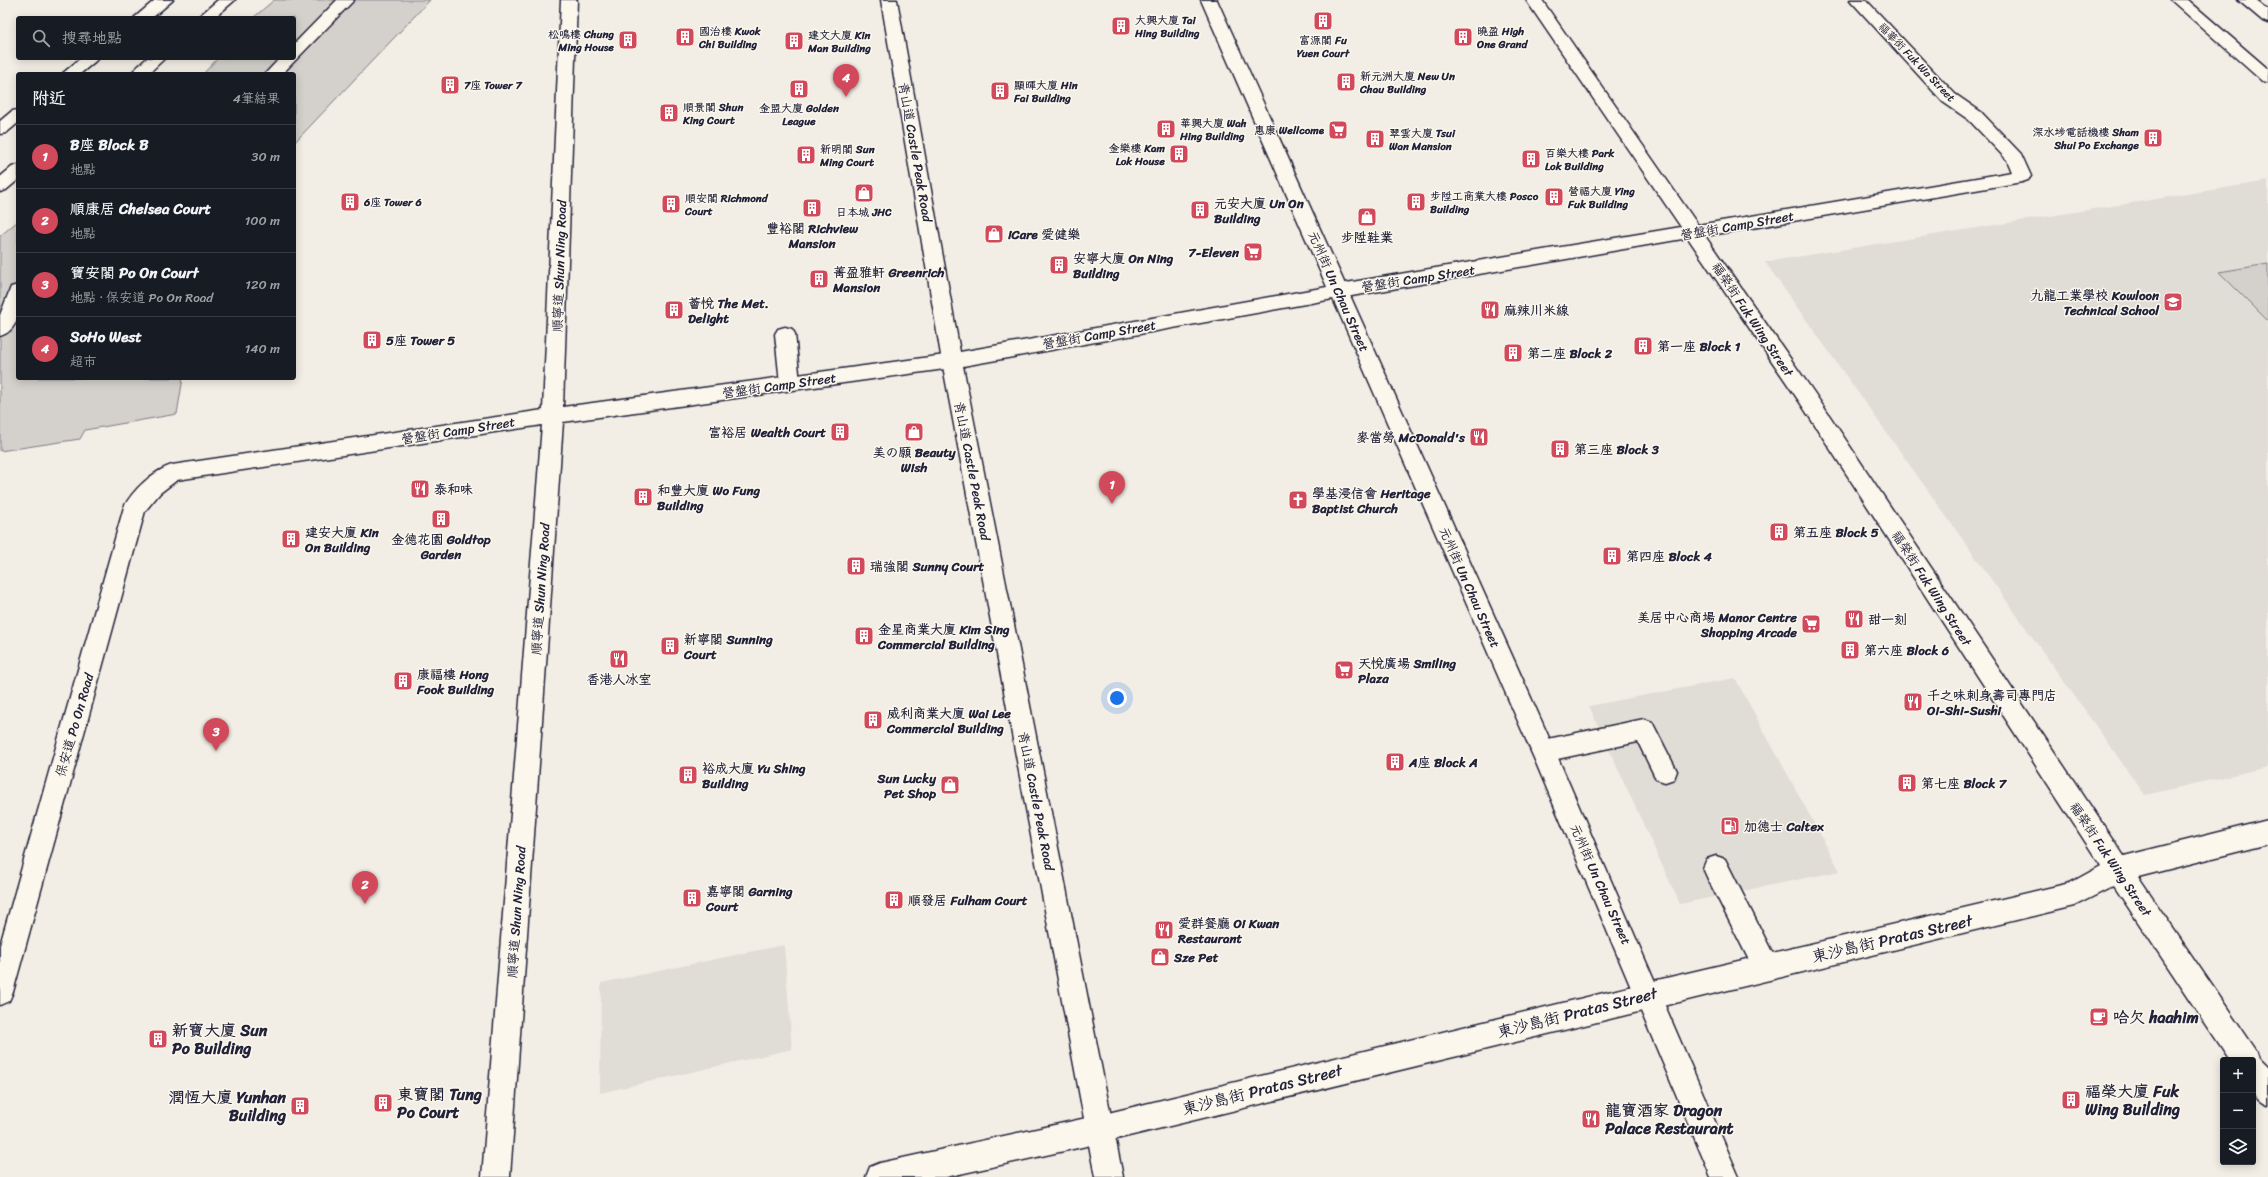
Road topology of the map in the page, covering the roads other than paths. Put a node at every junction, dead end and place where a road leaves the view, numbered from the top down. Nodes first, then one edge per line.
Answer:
1 (165, 0) edge
2 (226, 0) edge
3 (346, 0) edge
4 (569, 0) edge
5 (889, 0) edge
6 (1209, 0) edge
7 (1534, 0) edge
8 (1858, 0) edge
9 (2179, 0) edge
10 (2246, 0) edge
11 (145, 16) edge
12 (207, 16) edge
13 (2268, 18) edge
14 (296, 51) edge
15 (88, 60) edge
16 (155, 60) edge
17 (287, 60) edge
18 (73, 72) edge
19 (140, 72) edge
20 (275, 72) edge
21 (2268, 77) edge
22 (16, 117) edge
23 (0, 129) edge
24 (16, 174) edge
25 (2022, 176) joint
26 (0, 186) edge
27 (1694, 232) junction
28 (16, 290) edge
29 (1340, 291) junction
30 (0, 294) edge
31 (16, 296) edge
32 (0, 329) edge
33 (785, 334) dead end
34 (952, 361) junction
35 (790, 383) junction
36 (553, 416) junction
37 (172, 474) joint
38 (1543, 751) junction
39 (1666, 771) dead end
40 (2268, 832) edge
41 (1716, 868) dead end
42 (2118, 870) junction
43 (1766, 967) junction
44 (0, 992) edge
45 (1649, 994) junction
46 (2244, 1057) edge
47 (2256, 1074) edge
48 (2268, 1092) edge
49 (1100, 1128) junction
50 (496, 1177) edge
51 (880, 1177) edge
52 (1109, 1177) edge
53 (1725, 1177) edge

1 - 11 street
2 - 12 street
3 - 14 street
4 - 36 street, 順寧道 Shun Ning Road
5 - 34 street, 青山道 Castle Peak Road
6 - 29 street, 元州街 Un Chau Street
7 - 27 street, 福榮街 Fuk Wing Street
8 - 25 street, 福華街 Fuk Wa Street
9 - 21 street
10 - 13 street
15 - 18 street
16 - 19 street
17 - 20 street
22 - 23 street
24 - 26 street
25 - 27 street, 營盤街 Camp Street
27 - 29 street, 營盤街 Camp Street
27 - 42 street, 福榮街 Fuk Wing Street
28 - 30 street
29 - 34 street, 營盤街 Camp Street
29 - 38 street, 元州街 Un Chau Street
31 - 32 street
33 - 35 street
34 - 35 street, 營盤街 Camp Street
34 - 49 street, 青山道 Castle Peak Road
35 - 36 street, 營盤街 Camp Street
36 - 37 street, 營盤街 Camp Street
36 - 50 street, 順寧道 Shun Ning Road
37 - 44 street, 保安道 Po On Road
38 - 39 street
38 - 45 street, 元州街 Un Chau Street
40 - 42 street, 東沙島街 Pratas Street
41 - 43 street
42 - 43 street, 東沙島街 Pratas Street
42 - 46 street, 福榮街 Fuk Wing Street
43 - 45 street, 東沙島街 Pratas Street
45 - 49 street, 東沙島街 Pratas Street
45 - 53 street, 元州街 Un Chau Street
47 - 48 street
49 - 51 street, 東沙島街 Pratas Street
49 - 52 street, 青山道 Castle Peak Road

